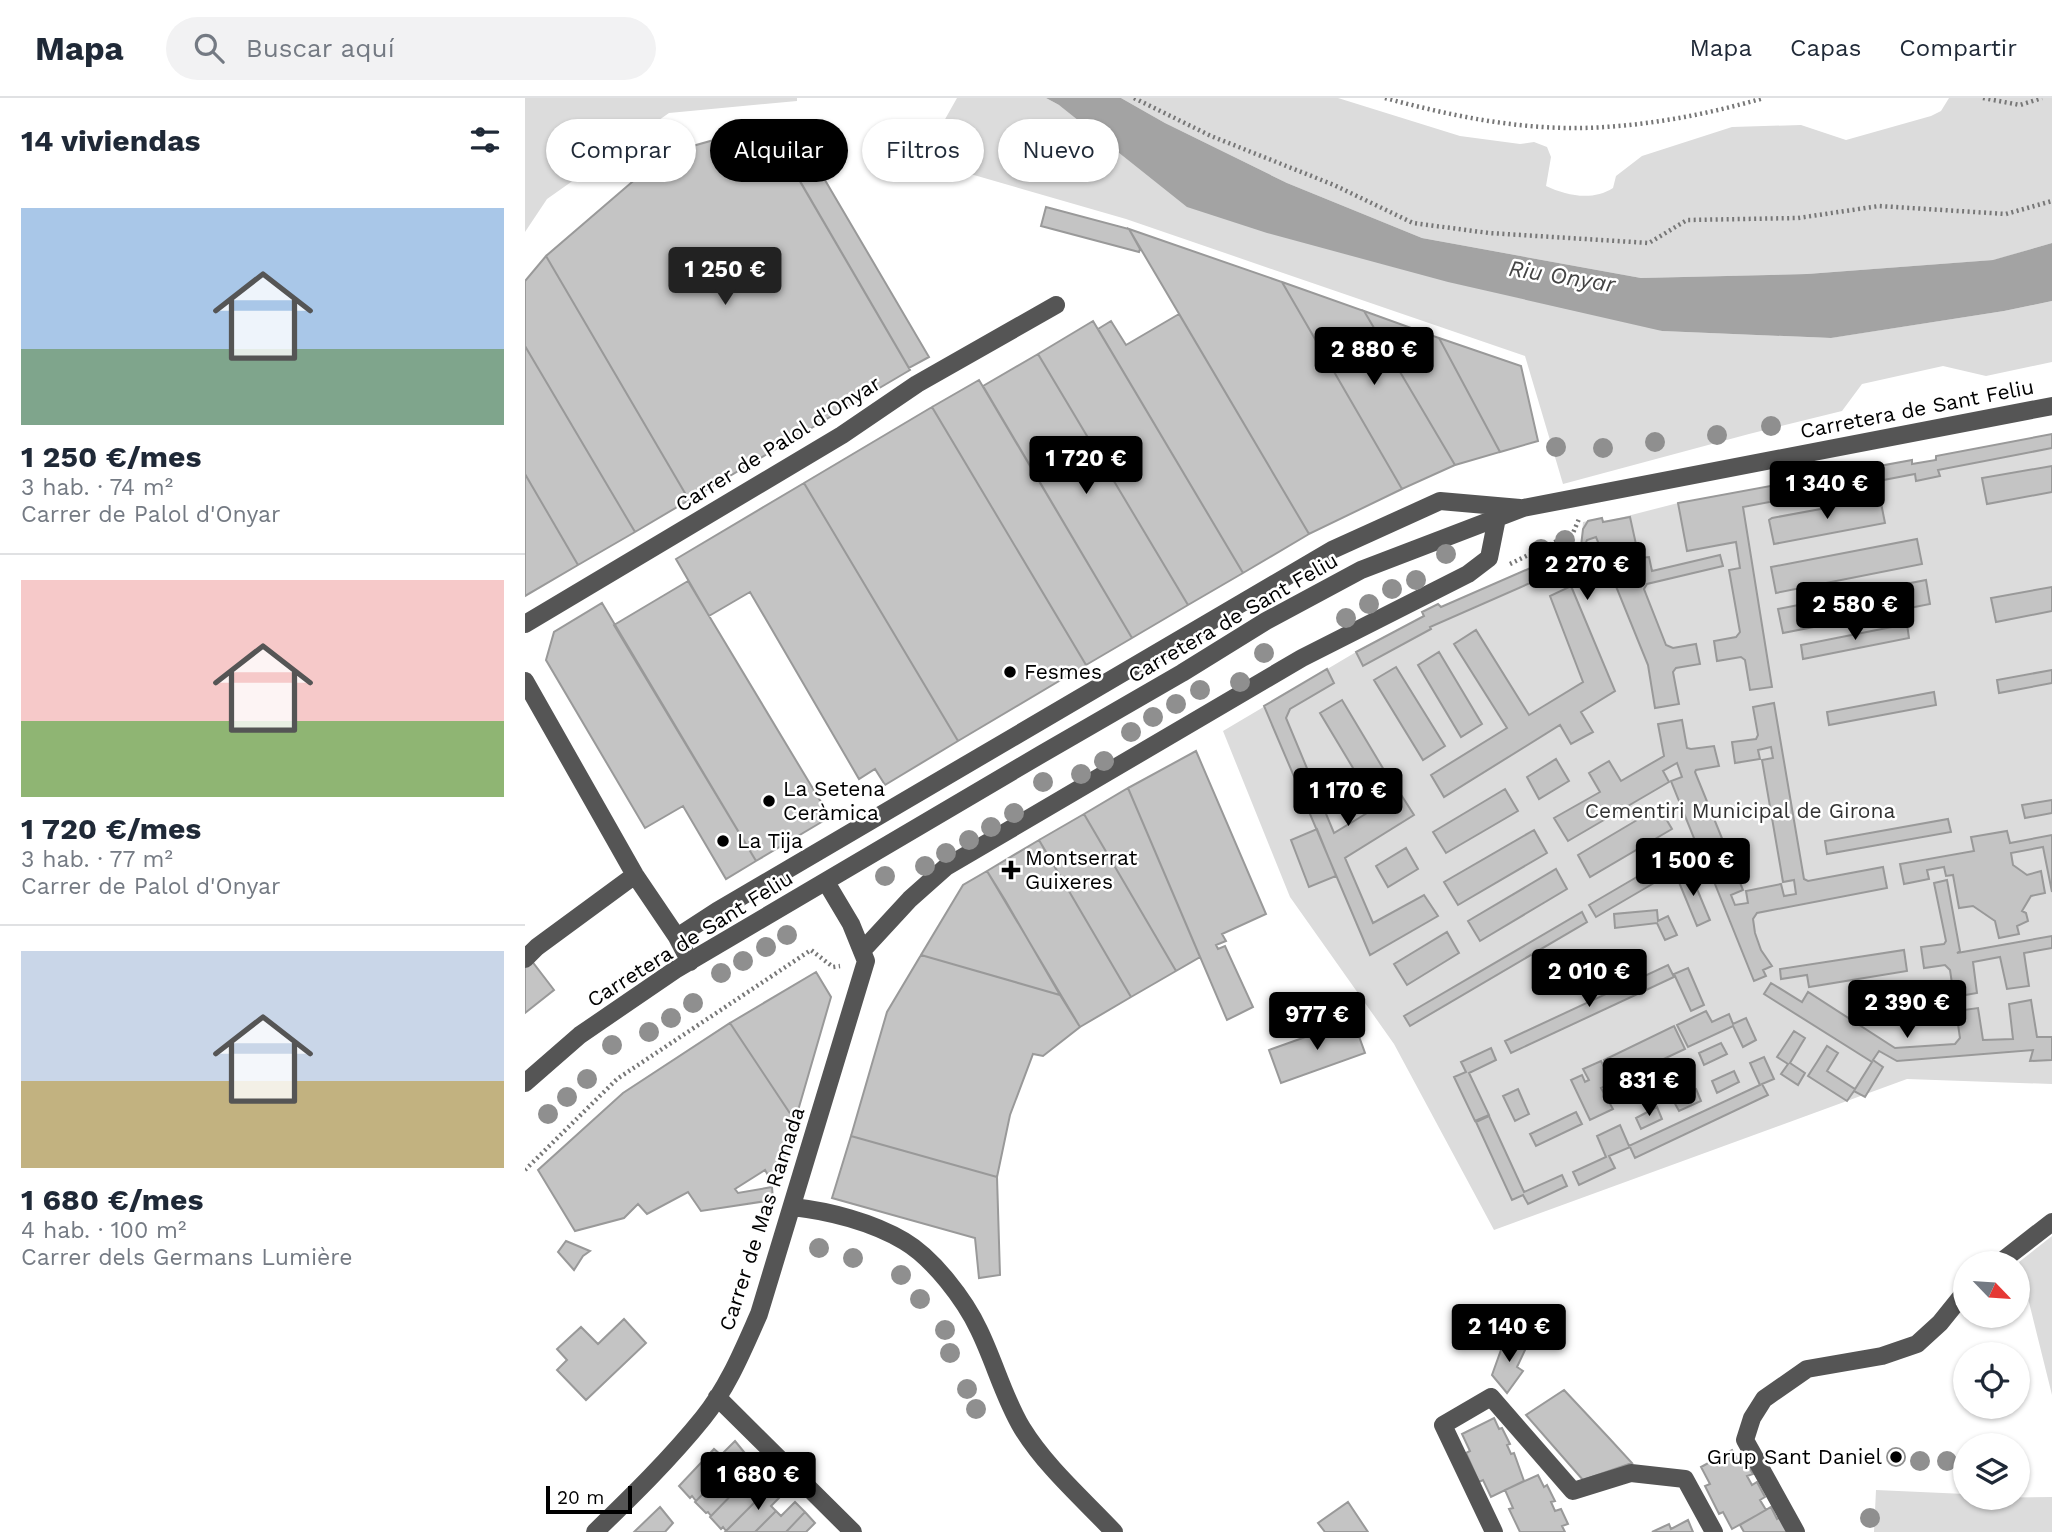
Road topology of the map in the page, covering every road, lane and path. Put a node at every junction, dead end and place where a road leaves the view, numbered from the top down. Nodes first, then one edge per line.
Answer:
1 (1135, 98) edge
2 (1385, 98) edge
3 (1764, 98) edge
4 (1983, 98) edge
5 (2042, 98) edge
6 (2052, 201) edge
7 (1056, 305) dead end
8 (2052, 405) edge
9 (1523, 508) junction
10 (1497, 518) junction
11 (525, 625) edge
12 (525, 681) edge
13 (635, 875) junction
14 (826, 882) junction
15 (677, 937) junction
16 (862, 951) junction
17 (525, 959) edge
18 (690, 962) junction
19 (526, 1079) edge
20 (793, 1207) junction
21 (2052, 1222) edge
22 (2015, 1251) edge
23 (1953, 1307) edge
24 (717, 1397) junction
25 (595, 1532) edge
26 (853, 1532) edge
27 (1114, 1532) edge
28 (1494, 1532) edge
29 (1714, 1532) edge
30 (1796, 1532) edge

1 - 6 path
2 - 3 path
4 - 5 path
7 - 11 street, Carrer de Palol d'Onyar
8 - 9 street, Carretera de Sant Feliu
9 - 10 street, Carretera de Sant Feliu
9 - 15 street
10 - 14 street, Carretera de Sant Feliu
10 - 16 street
12 - 13 street
13 - 15 street
13 - 17 street
14 - 16 street, Carrer de Mas Ramada
14 - 18 street, Carretera de Sant Feliu
15 - 18 street
16 - 20 street, Carrer de Mas Ramada
18 - 19 street, Carretera de Sant Feliu
20 - 24 street, Carrer de Mas Ramada
20 - 27 street
21 - 22 street
23 - 30 street
24 - 25 street, Carrer de Mas Ramada
24 - 26 street
28 - 29 street

